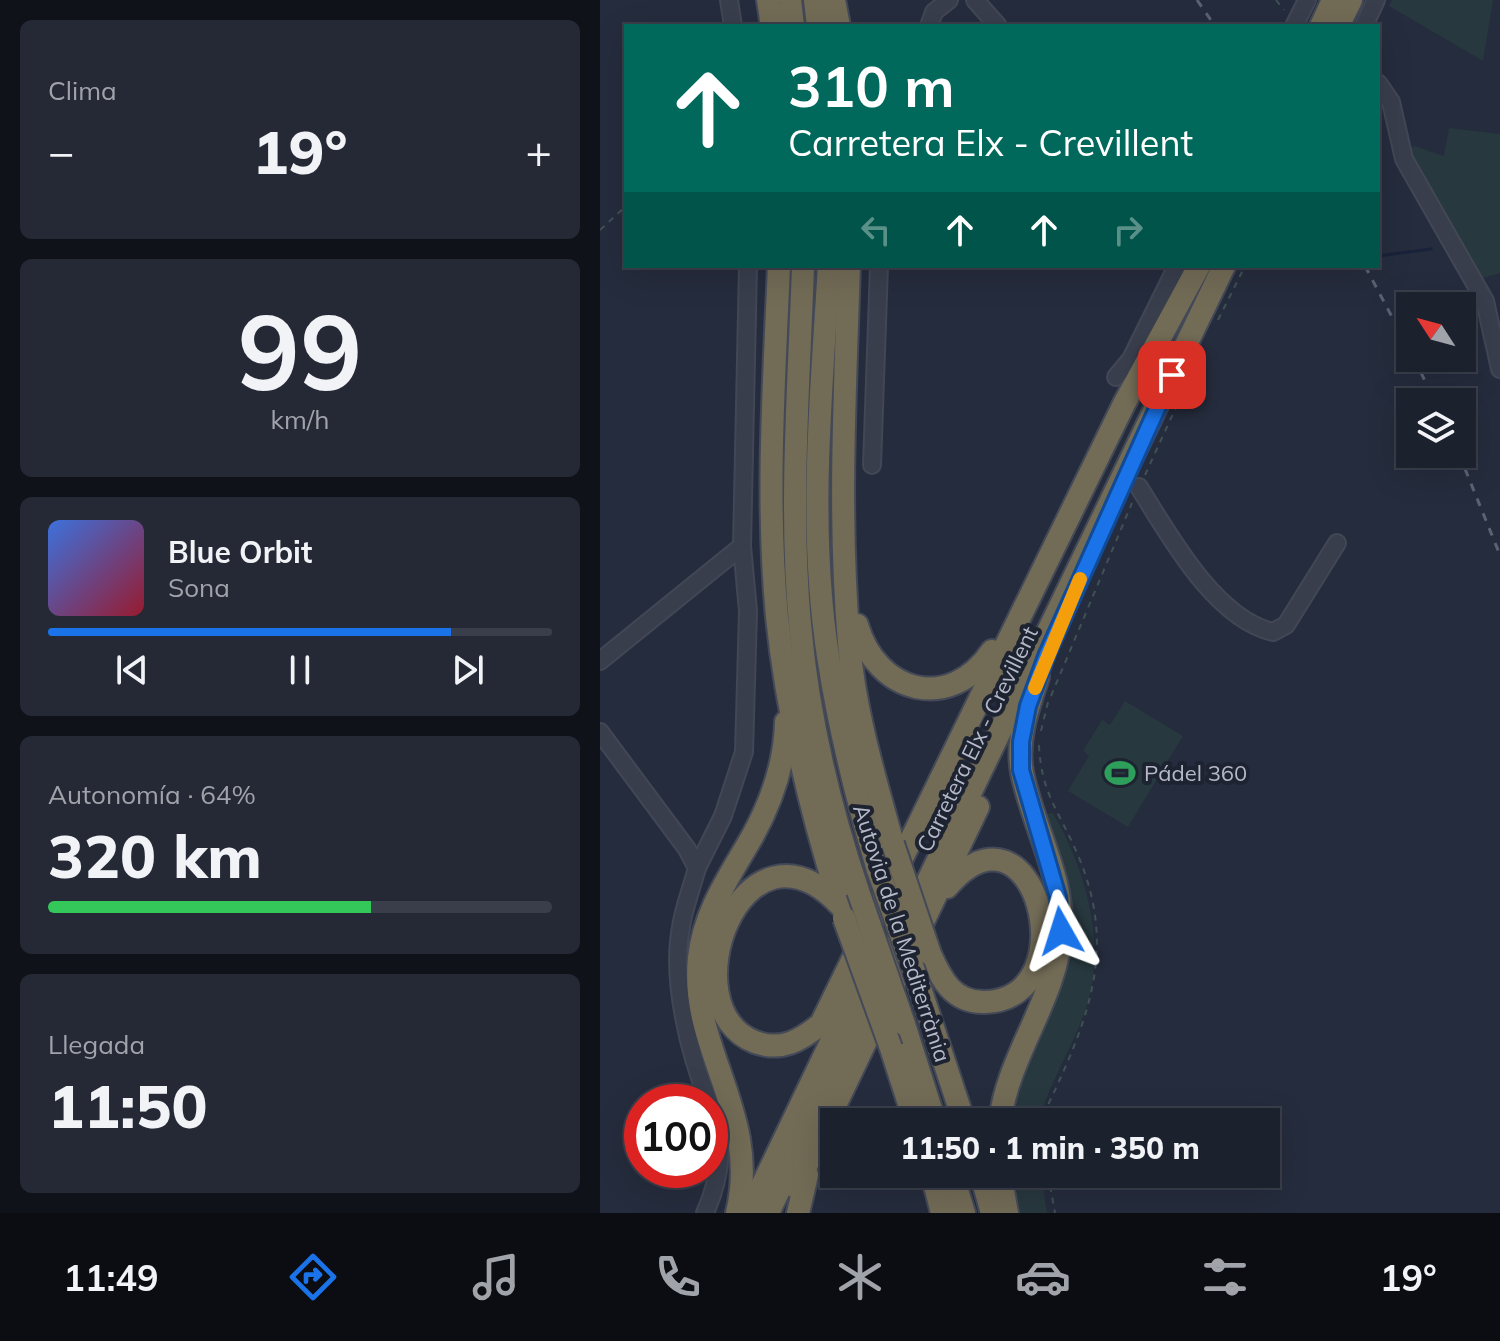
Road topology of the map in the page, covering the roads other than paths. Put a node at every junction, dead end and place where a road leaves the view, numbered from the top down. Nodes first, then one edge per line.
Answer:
1 (729, 0) edge
2 (768, 0) edge
3 (790, 0) edge
4 (815, 0) edge
5 (834, 0) edge
6 (949, 0) edge
7 (975, 0) edge
8 (1307, 0) edge
9 (1333, 0) edge
10 (1351, 0) edge
11 (1376, 0) edge
12 (733, 24) edge
13 (772, 24) edge
14 (793, 24) edge
15 (818, 24) edge
16 (839, 24) edge
17 (930, 24) edge
18 (996, 24) edge
19 (1295, 24) edge
20 (1322, 24) edge
21 (1339, 24) edge
22 (1365, 24) edge
23 (1380, 83) edge
24 (748, 268) edge
25 (779, 268) edge
26 (803, 268) edge
27 (829, 268) edge
28 (849, 268) edge
29 (879, 268) edge
30 (1176, 268) edge
31 (1198, 268) edge
32 (1204, 268) edge
33 (1223, 268) edge
34 (1493, 309) edge
35 (1500, 345) edge
36 (1500, 369) edge
37 (1116, 377) dead end
38 (1146, 429) junction
39 (872, 465) dead end
40 (1139, 487) road end
41 (1066, 522) junction
42 (1337, 543) dead end
43 (742, 546) junction
44 (846, 588) junction
45 (1047, 654) junction
46 (600, 661) edge
47 (787, 696) junction
48 (600, 732) edge
49 (697, 868) junction
50 (848, 905) junction
51 (924, 925) junction
52 (703, 1084) edge
53 (836, 1108) edge
54 (910, 1108) edge
55 (931, 1108) edge
56 (959, 1108) edge
57 (1004, 1108) edge
58 (820, 1140) edge
59 (820, 1141) edge
60 (716, 1188) edge
61 (937, 1188) edge
62 (940, 1188) edge
63 (948, 1188) edge
64 (985, 1188) edge
65 (1003, 1188) edge
66 (705, 1213) edge
67 (737, 1213) edge
68 (749, 1213) edge
69 (768, 1213) edge
70 (783, 1213) edge
71 (798, 1213) edge
72 (934, 1213) edge
73 (942, 1213) edge
74 (964, 1213) edge
75 (992, 1213) edge
76 (1007, 1213) edge

1 - 12 street
2 - 13 highway
3 - 14 highway
4 - 15 highway
5 - 16 highway
6 - 17 street
7 - 18 street
8 - 19 street
9 - 20 highway
10 - 21 highway
11 - 22 street
23 - 34 street
24 - 43 street
25 - 47 highway
26 - 50 highway, Autovia de la Mediterrània
27 - 56 highway, Autovia de la Mediterrània, bridge
28 - 44 highway
29 - 39 street
30 - 37 street
31 - 41 highway
32 - 68 highway, Carretera Elx - Crevillent
33 - 38 highway, Carretera Elx - Crevillent
34 - 35 street
34 - 36 street
38 - 45 highway
38 - 69 highway, Carretera Elx - Crevillent
40 - 42 street
41 - 44 highway
41 - 50 highway
43 - 46 street
43 - 49 street
44 - 51 highway, bridge
45 - 51 highway
45 - 57 highway
47 - 50 highway
47 - 67 highway
48 - 49 street
49 - 52 street
50 - 54 highway, bridge
50 - 55 highway, Autovia de la Mediterrània, bridge
51 - 53 highway
58 - 70 highway
59 - 71 highway
60 - 66 street
61 - 72 highway
62 - 73 highway
63 - 74 highway
64 - 75 highway
65 - 76 highway

